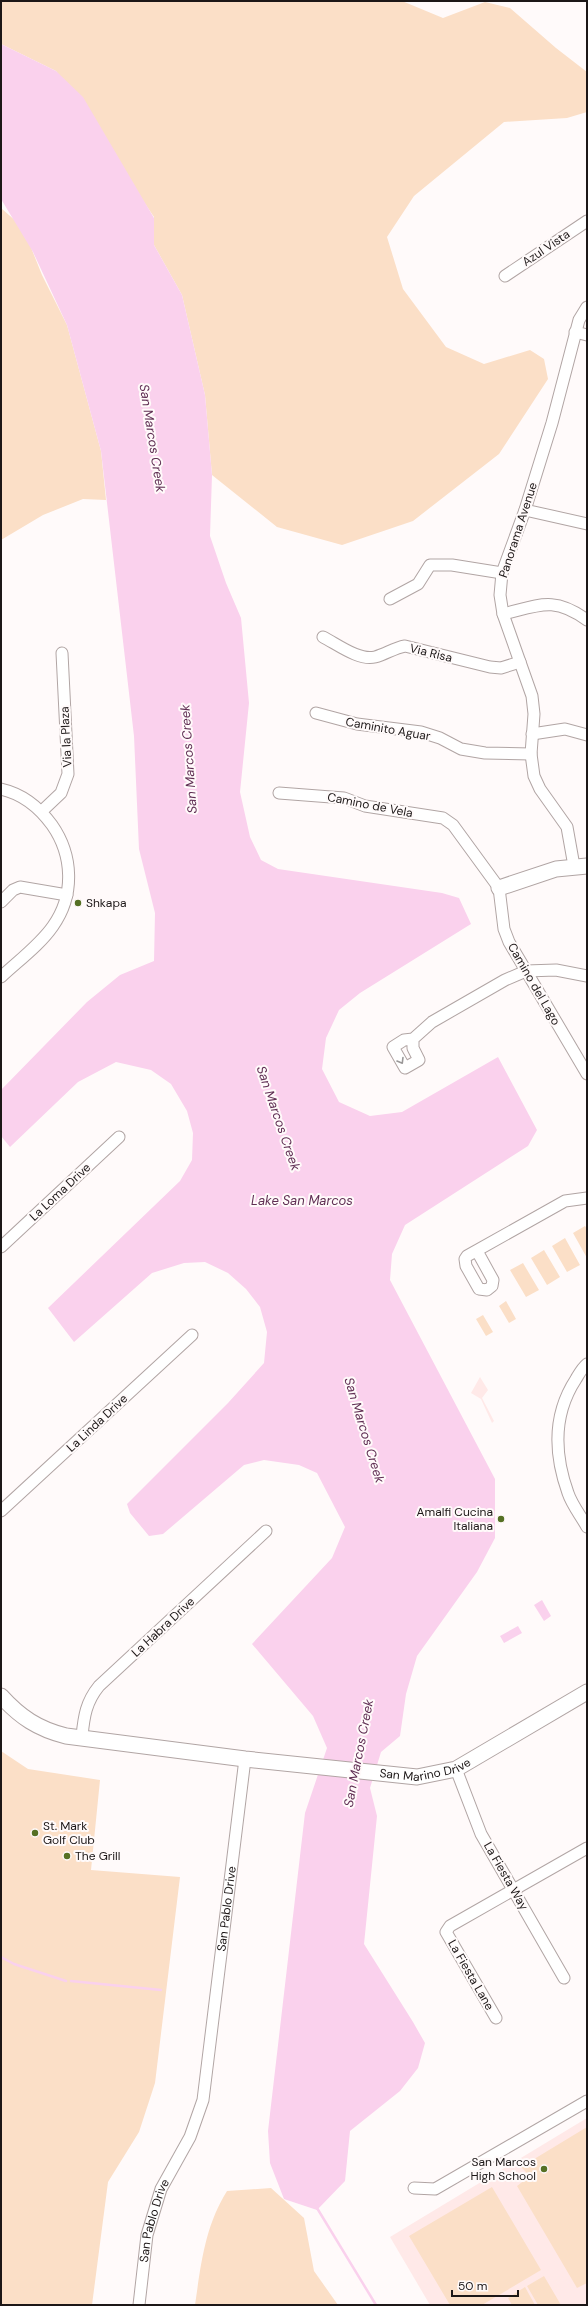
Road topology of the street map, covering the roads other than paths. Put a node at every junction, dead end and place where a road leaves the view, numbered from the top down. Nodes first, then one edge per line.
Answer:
1 (587, 220) edge
2 (505, 276) dead end
3 (587, 307) edge
4 (575, 332) junction
5 (587, 335) edge
6 (525, 510) junction
7 (587, 524) edge
8 (502, 572) junction
9 (390, 599) dead end
10 (503, 614) junction
11 (587, 620) edge
12 (323, 637) dead end
13 (62, 653) dead end
14 (520, 662) junction
15 (316, 713) dead end
16 (532, 734) junction
17 (587, 735) edge
18 (531, 754) junction
19 (1, 790) edge
20 (279, 793) dead end
21 (42, 811) junction
22 (580, 866) edge
23 (499, 888) junction
24 (67, 895) junction
25 (1, 902) edge
26 (526, 971) junction
27 (587, 976) edge
28 (1, 977) edge
29 (413, 1039) dead end
30 (587, 1074) edge
31 (119, 1137) dead end
32 (587, 1198) edge
33 (1, 1247) edge
34 (477, 1251) dead end
35 (192, 1335) dead end
36 (587, 1364) edge
37 (1, 1511) edge
38 (587, 1527) edge
39 (266, 1531) dead end
40 (587, 1692) edge
41 (1, 1696) edge
42 (82, 1736) junction
43 (245, 1759) junction
44 (456, 1769) junction
45 (586, 1851) edge
46 (515, 1889) junction
47 (564, 1978) dead end
48 (496, 2018) dead end
49 (587, 2101) edge
50 (414, 2188) dead end
51 (139, 2305) edge

1 - 2 street, Azul Vista
3 - 4 street, Panorama Avenue
4 - 5 street
4 - 6 street, Panorama Avenue
6 - 7 street
6 - 8 street, Panorama Avenue
8 - 9 street
8 - 10 street, Panorama Avenue
10 - 11 street
10 - 14 street, Panorama Avenue
12 - 14 street, Via Risa
13 - 21 street, Via la Plaza
14 - 16 street, Panorama Avenue
15 - 18 street, Caminito Aguar
16 - 17 street
16 - 18 street, Panorama Avenue
18 - 22 street, Panorama Avenue
19 - 21 street
20 - 23 street, Camino de Vela
21 - 24 street
22 - 23 street
23 - 26 street, Camino del Lago
24 - 25 street
24 - 28 street
26 - 27 street
26 - 29 street
26 - 30 street, Camino del Lago
31 - 33 street, La Loma Drive
32 - 34 street
35 - 37 street, La Linda Drive
36 - 38 street
39 - 42 street, La Habra Drive
40 - 44 street, San Marino Drive
41 - 42 street
42 - 43 street
43 - 44 street, San Marino Drive
43 - 51 street, San Pablo Drive
44 - 46 street, La Fiesta Way
45 - 46 street
46 - 47 street, La Fiesta Way
46 - 48 street, La Fiesta Lane
49 - 50 street

